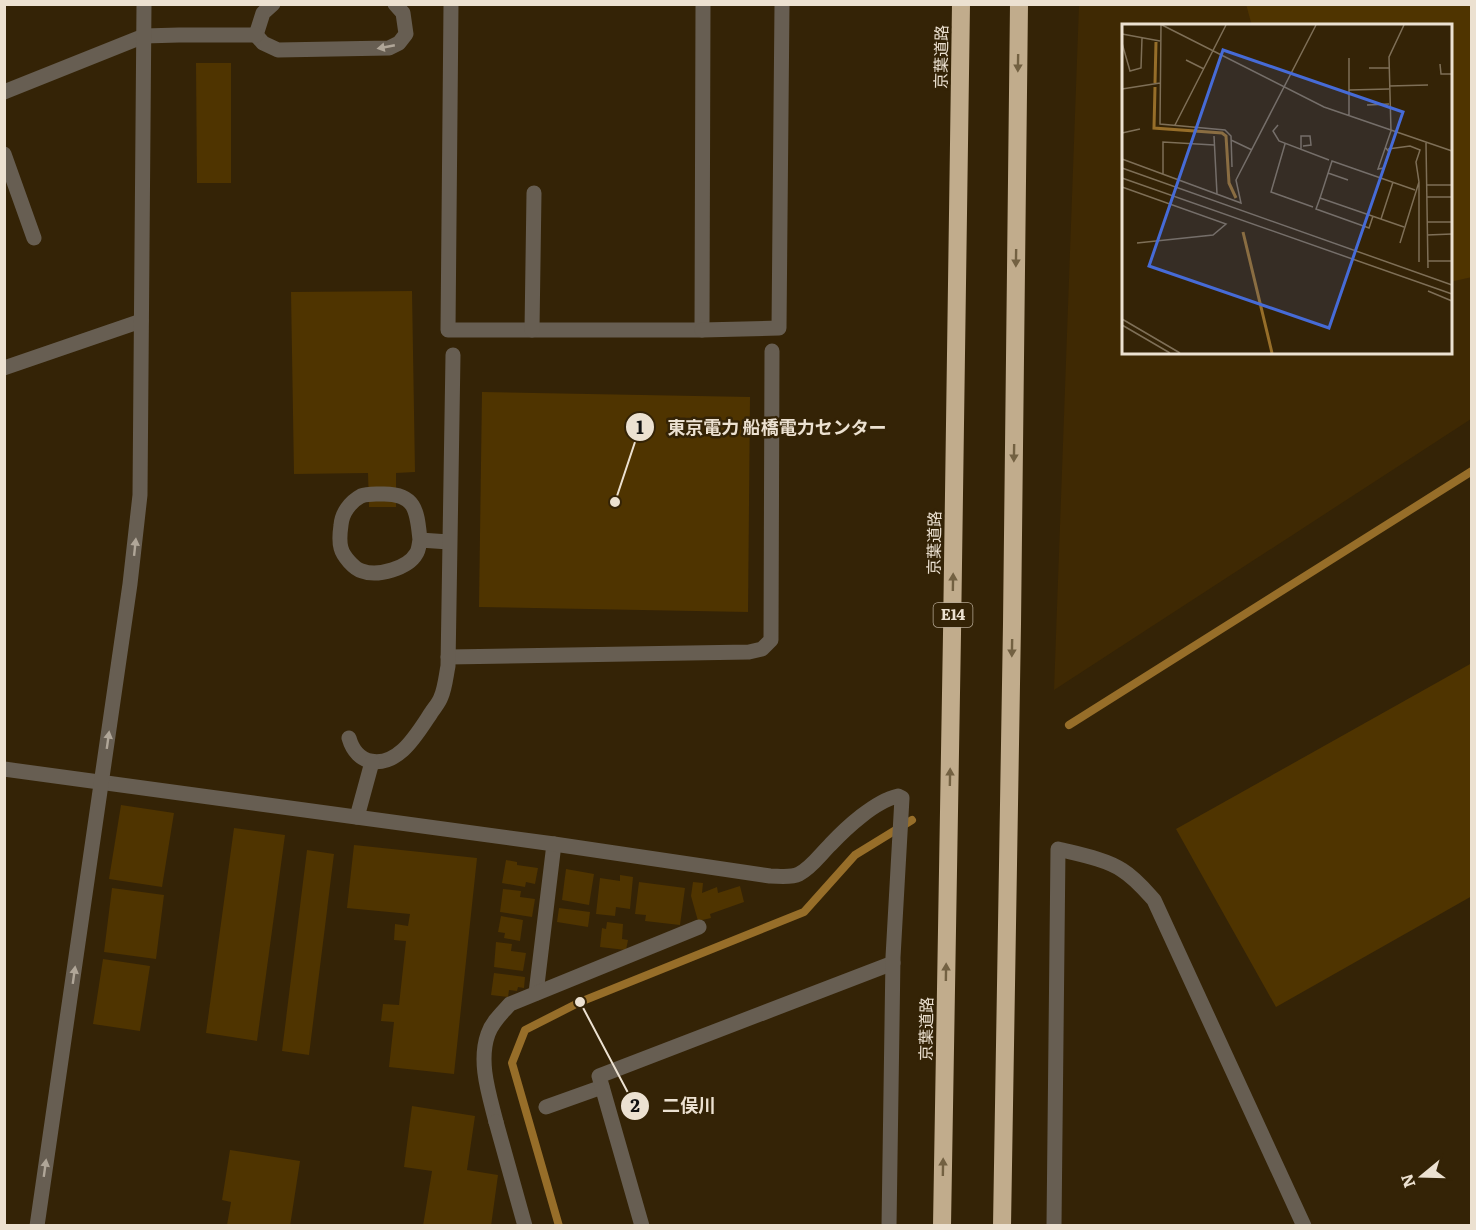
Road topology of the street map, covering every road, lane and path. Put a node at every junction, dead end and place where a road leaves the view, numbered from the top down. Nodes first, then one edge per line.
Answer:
1 (144, 4) edge
2 (395, 4) edge
3 (451, 4) edge
4 (703, 4) edge
5 (782, 4) edge
6 (961, 4) edge
7 (1019, 4) edge
8 (264, 7) edge
9 (256, 35) junction
10 (144, 36) junction
11 (4, 92) edge
12 (4, 154) edge
13 (534, 193) dead end
14 (34, 238) dead end
15 (141, 321) junction
16 (532, 330) junction
17 (702, 330) junction
18 (772, 351) dead end
19 (453, 355) dead end
20 (4, 368) edge
21 (420, 540) junction
22 (449, 542) junction
23 (448, 657) junction
24 (349, 738) dead end
25 (372, 762) junction
26 (4, 769) edge
27 (102, 783) junction
28 (357, 817) junction
29 (554, 844) junction
30 (699, 927) dead end
31 (893, 963) junction
32 (536, 993) junction
33 (602, 1087) junction
34 (546, 1107) dead end
35 (37, 1226) edge
36 (525, 1226) edge
37 (642, 1226) edge
38 (889, 1226) edge
39 (942, 1226) edge
40 (1002, 1226) edge
41 (1054, 1226) edge
42 (1304, 1226) edge

1 - 10 street
2 -> 9 street
3 - 16 street
4 - 17 street
5 - 17 street
39 -> 6 highway, 京葉道路 / E14
7 -> 40 highway
8 - 9 street
9 - 10 street
10 - 11 street
10 - 15 street
12 - 14 street
13 - 16 street
15 - 20 street
27 -> 15 street
16 - 17 street
18 - 23 street
19 - 22 street
21 - 21 street
21 - 22 street
22 - 23 street
23 - 25 street
24 - 25 street
25 - 28 street
26 - 27 street
27 - 28 street
35 -> 27 street
28 - 29 street
29 - 31 street
29 - 32 street
30 - 32 street
31 - 33 street
31 - 38 street
32 - 36 street
33 - 34 street
33 - 37 street
41 - 42 street

